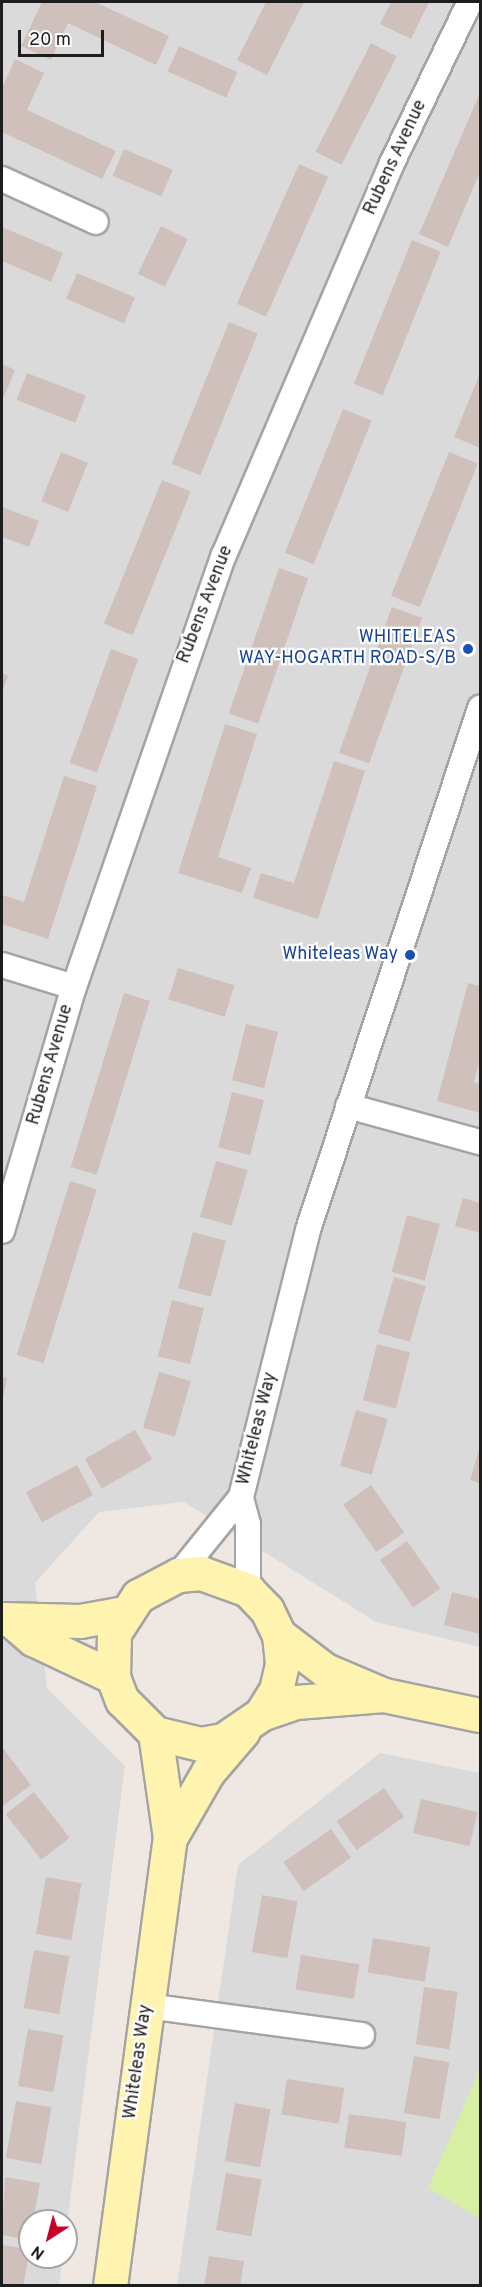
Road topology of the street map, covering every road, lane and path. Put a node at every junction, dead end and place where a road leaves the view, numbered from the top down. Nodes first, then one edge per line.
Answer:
1 (470, 2) edge
2 (2, 179) edge
3 (96, 222) dead end
4 (480, 708) edge
5 (2, 965) edge
6 (74, 987) junction
7 (348, 1106) junction
8 (480, 1142) edge
9 (2, 1231) edge
10 (241, 1497) junction
11 (178, 1575) junction
12 (248, 1590) junction
13 (124, 1613) junction
14 (7, 1620) edge
15 (279, 1635) junction
16 (113, 1677) junction
17 (384, 1695) junction
18 (480, 1715) edge
19 (253, 1722) junction
20 (155, 1733) junction
21 (170, 1838) junction
22 (147, 2006) junction
23 (362, 2035) dead end
24 (110, 2286) edge

1 - 6 street, Rubens Avenue
2 - 3 street
4 - 7 street, Whiteleas Way
5 - 6 street
6 - 9 street, Rubens Avenue
7 - 8 street
7 - 10 street, Whiteleas Way
10 - 11 street, Whiteleas Way
10 - 12 street, Whiteleas Way
11 - 12 main road
11 - 13 main road
12 - 15 main road
13 - 14 main road
13 - 16 main road
14 - 16 main road
15 - 17 main road
15 - 19 main road
16 - 20 main road
17 - 18 main road
17 - 19 main road
19 - 20 main road
19 - 21 main road, Whiteleas Way
20 - 21 main road, Whiteleas Way
21 - 22 main road, Whiteleas Way
22 - 23 street
22 - 24 main road, Whiteleas Way

